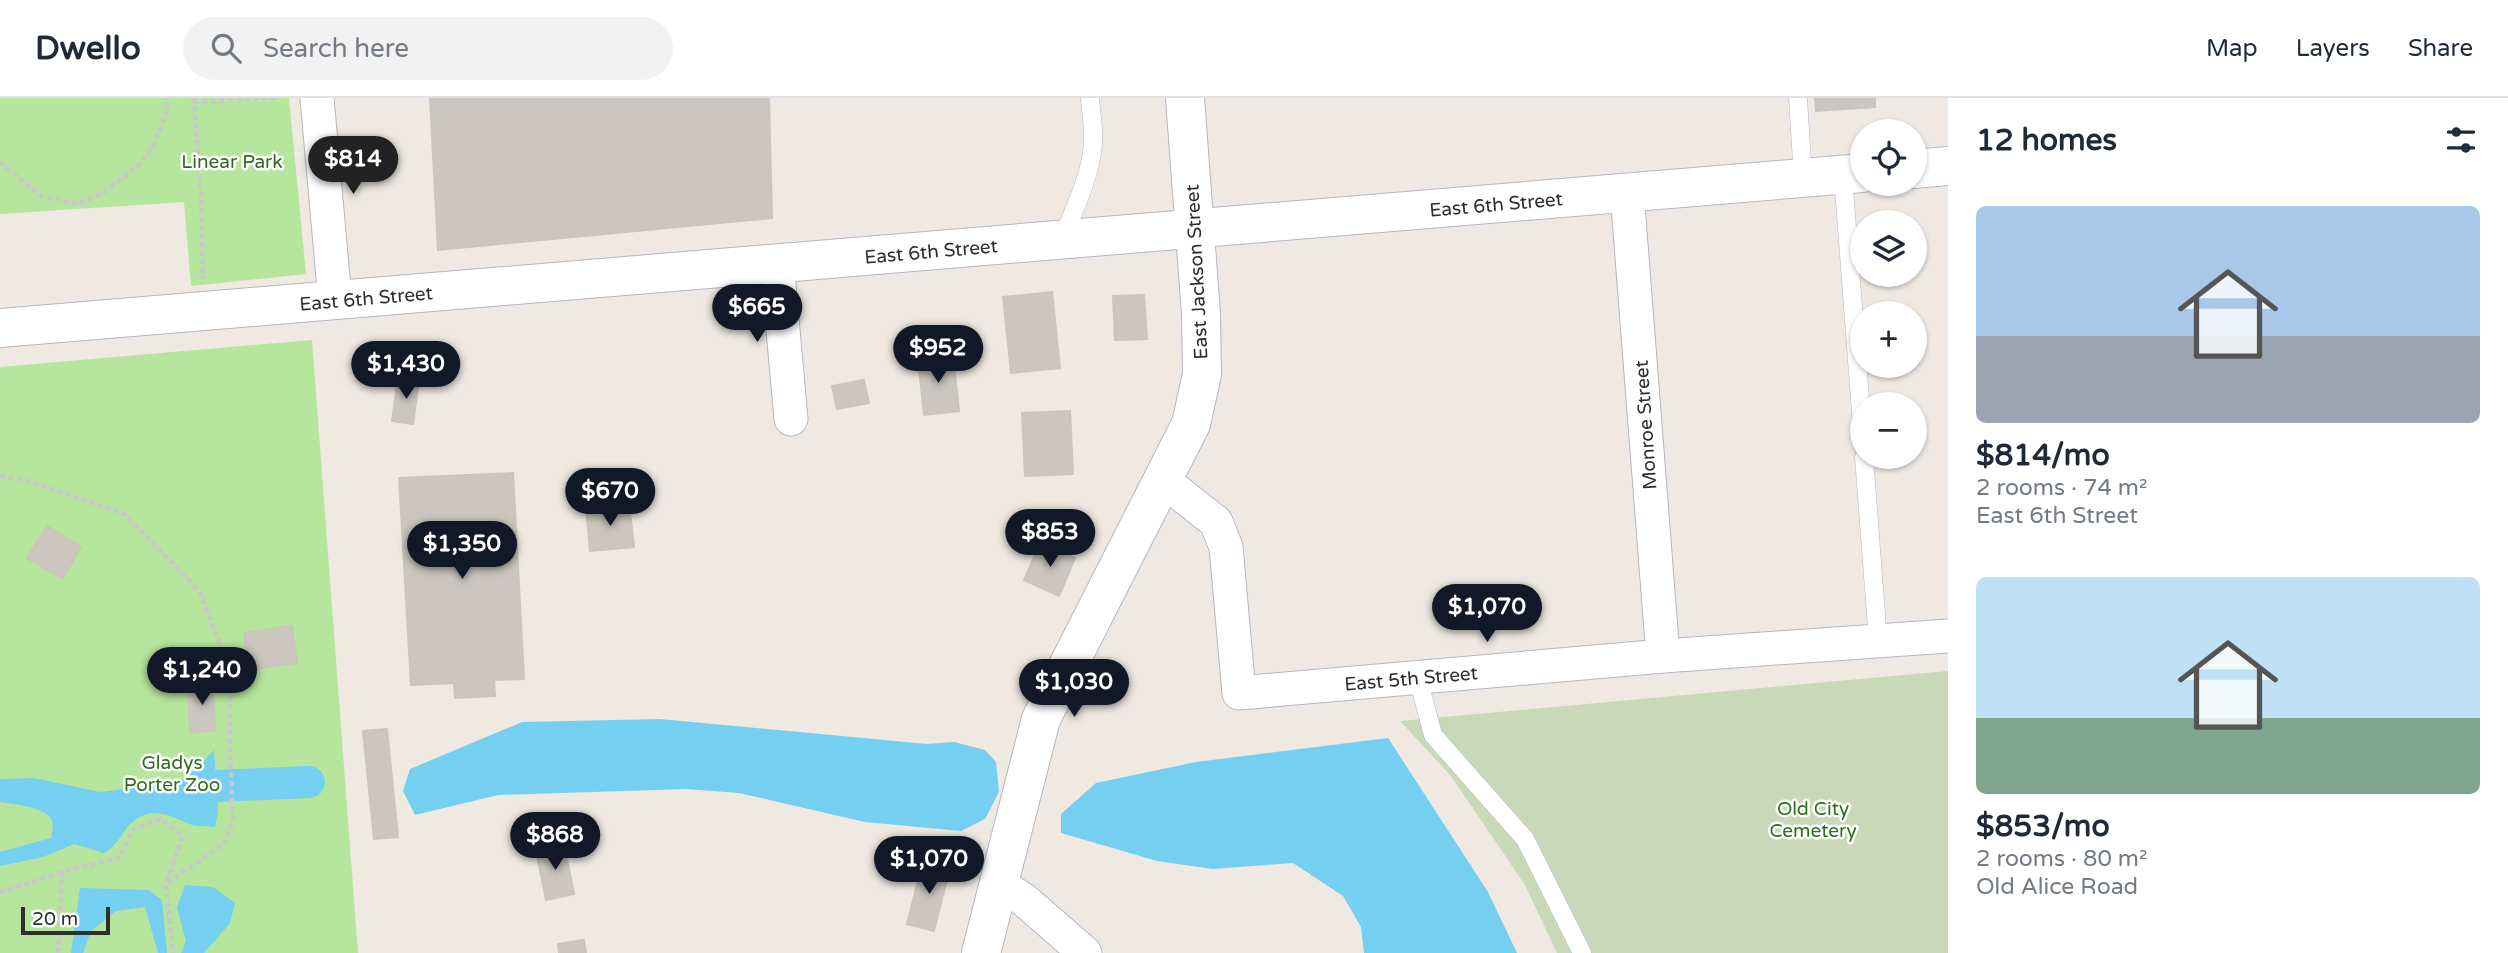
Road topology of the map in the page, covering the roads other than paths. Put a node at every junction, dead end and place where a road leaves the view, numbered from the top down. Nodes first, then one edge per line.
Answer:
1 (317, 98) edge
2 (1090, 98) edge
3 (1185, 98) edge
4 (1798, 98) edge
5 (1948, 166) edge
6 (1927, 168) edge
7 (1850, 174) edge
8 (1803, 178) junction
9 (1628, 193) junction
10 (1853, 196) edge
11 (1194, 229) junction
12 (1062, 240) junction
13 (777, 264) junction
14 (335, 300) junction
15 (0, 328) edge
16 (1861, 392) edge
17 (791, 419) dead end
18 (1865, 469) edge
19 (1164, 481) junction
20 (1948, 636) edge
21 (1878, 641) junction
22 (1663, 656) junction
23 (1418, 678) junction
24 (1000, 885) junction
25 (981, 953) edge
26 (1085, 953) edge
27 (1583, 953) edge

1 - 14 street
2 - 12 lane
3 - 11 main road, East Jackson Street
4 - 8 lane
5 - 6 main road
7 - 8 main road, East 6th Street
8 - 9 main road, East 6th Street
9 - 11 main road, East 6th Street
9 - 22 street, Monroe Street
10 - 16 lane
11 - 12 main road, East 6th Street
11 - 19 main road, East Jackson Street
12 - 13 main road, East 6th Street
13 - 14 main road, East 6th Street
13 - 17 street
14 - 15 main road, East 6th Street
18 - 21 lane
19 - 23 street, East 5th Street
19 - 24 main road, East Jackson Street
20 - 21 street, East 5th Street
21 - 22 street, East 5th Street
22 - 23 street, East 5th Street
23 - 27 lane
24 - 25 main road, East Jackson Street
24 - 26 street

